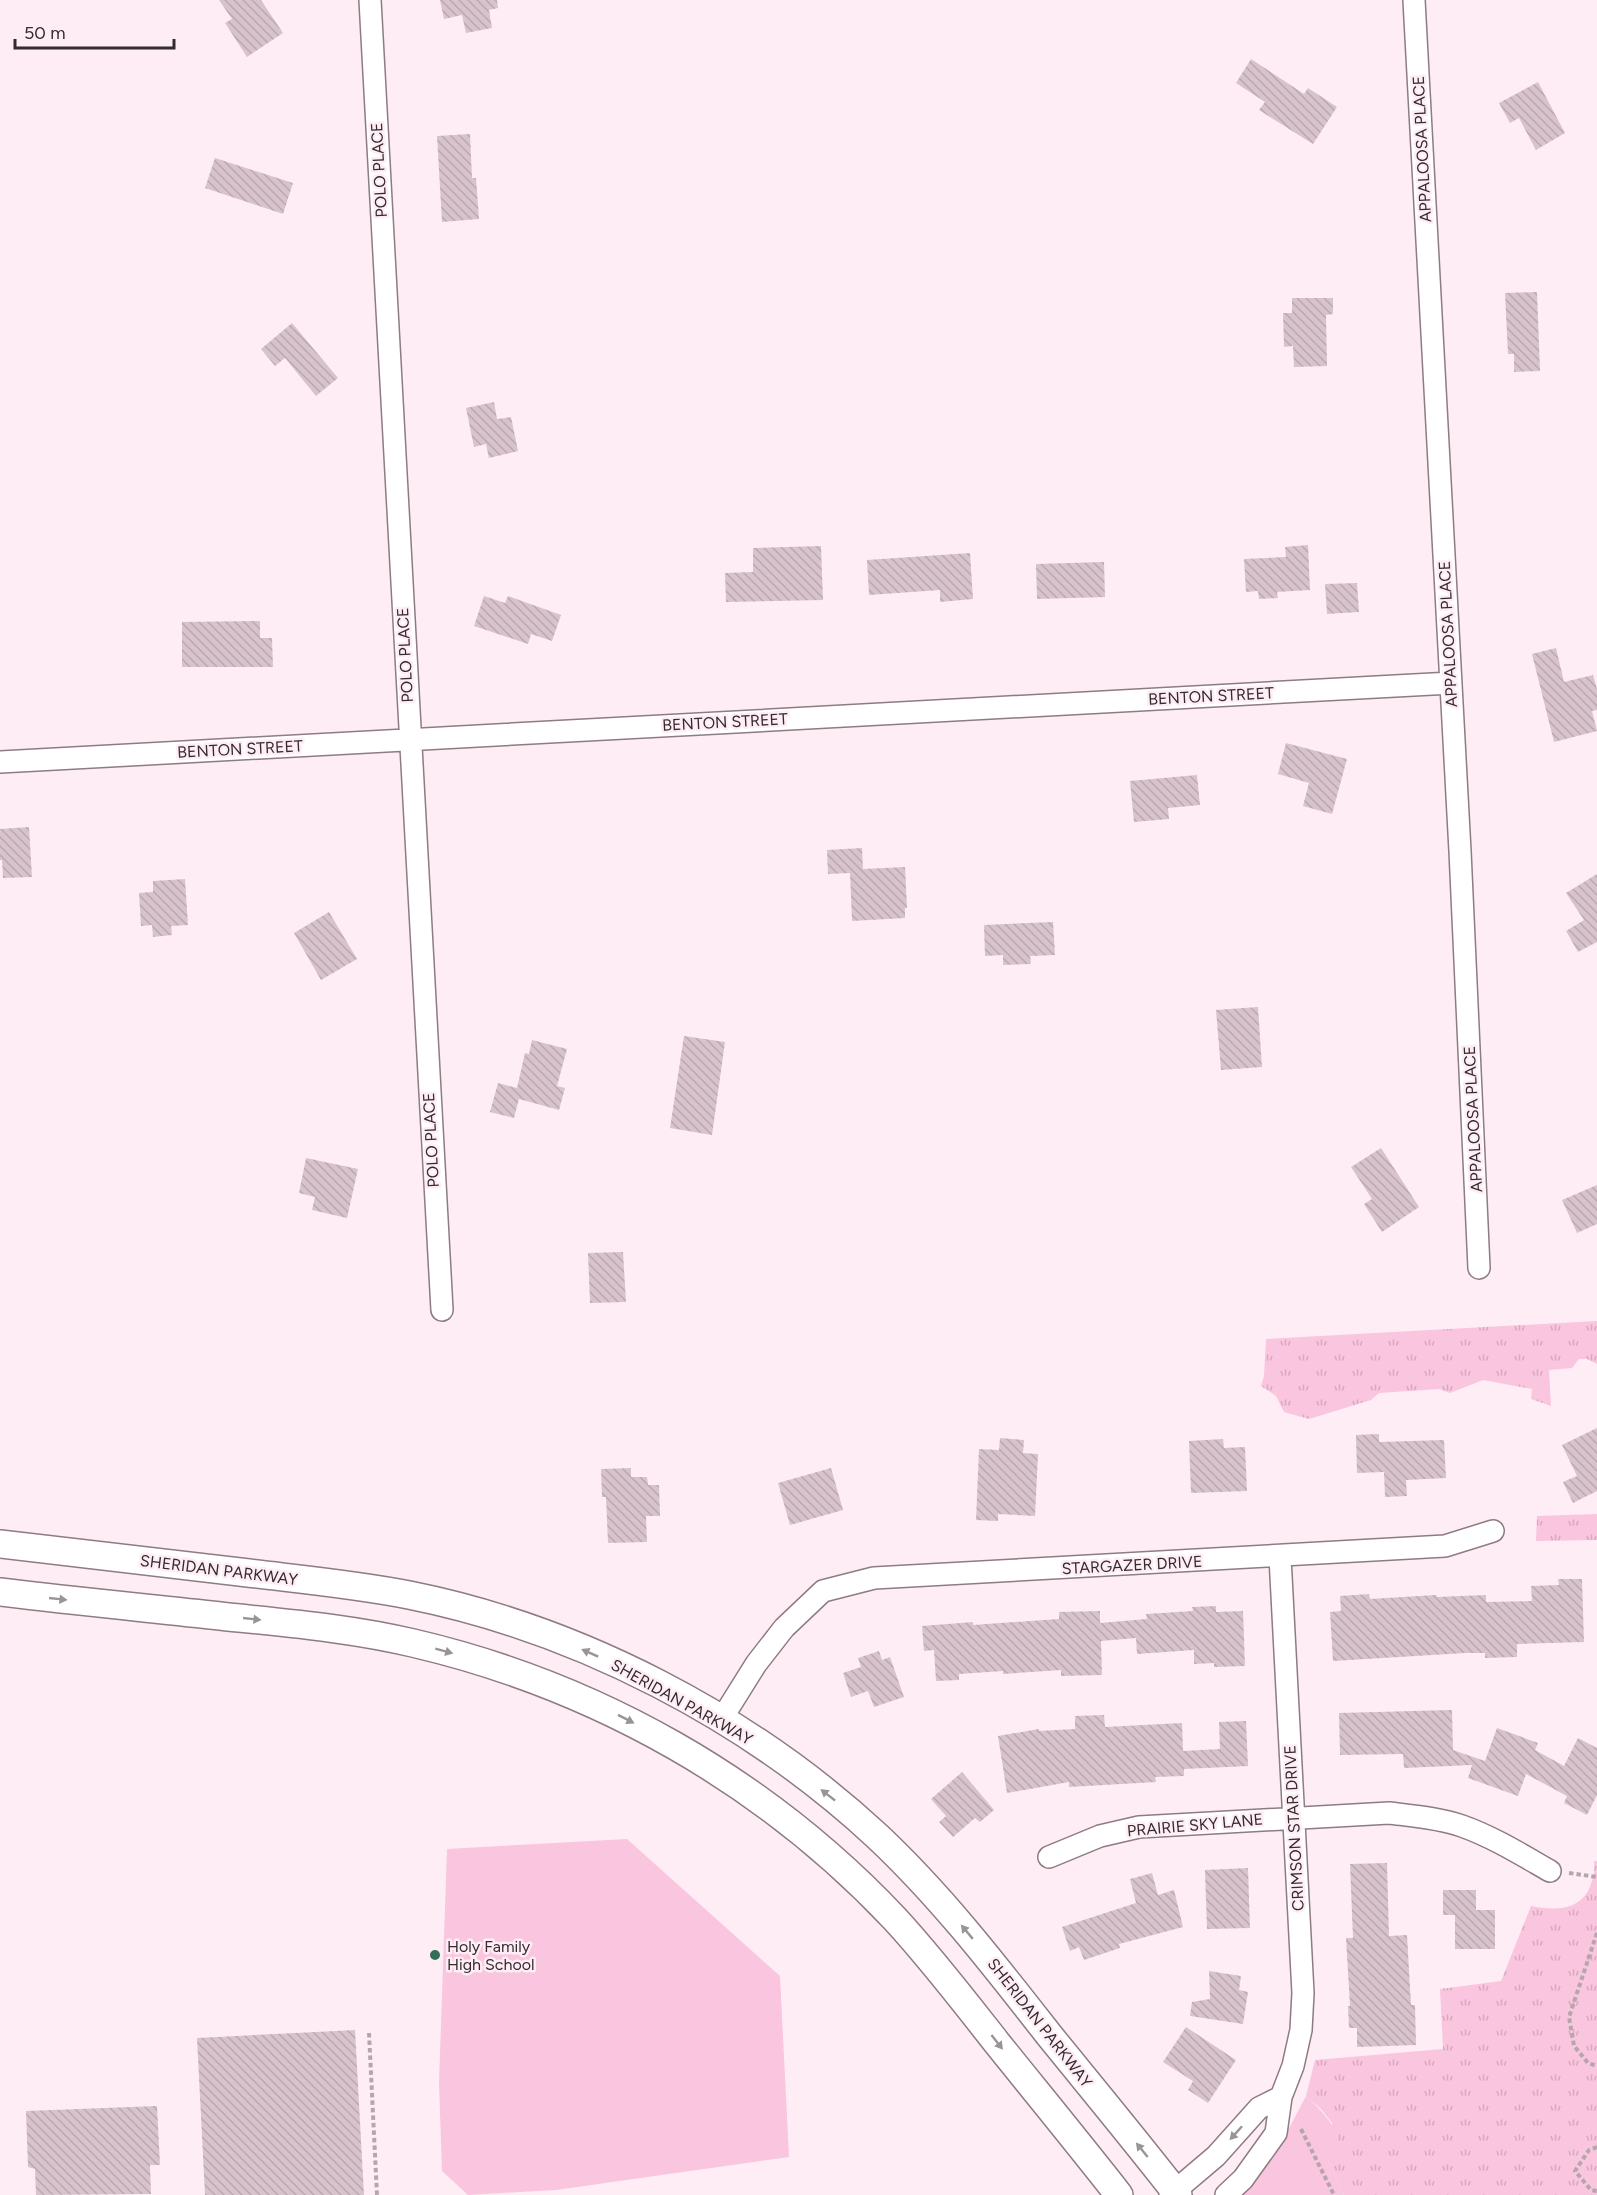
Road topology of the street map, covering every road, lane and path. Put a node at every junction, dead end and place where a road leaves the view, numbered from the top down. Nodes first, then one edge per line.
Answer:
1 (370, 0) edge
2 (1414, 0) edge
3 (1451, 683) junction
4 (410, 740) junction
5 (0, 762) edge
6 (1479, 1268) dead end
7 (442, 1310) dead end
8 (1493, 1531) dead end
9 (0, 1544) edge
10 (1280, 1557) junction
11 (0, 1592) edge
12 (721, 1720) junction
13 (1294, 1818) junction
14 (1049, 1857) dead end
15 (1550, 1871) joint
16 (1597, 1877) edge
17 (1597, 1933) edge
18 (369, 2033) dead end
19 (1597, 2066) edge
20 (1281, 2097) junction
21 (1301, 2129) dead end
22 (1597, 2147) edge
23 (1597, 2191) edge
24 (1175, 2194) edge
25 (377, 2195) edge
26 (1119, 2195) edge
27 (1226, 2195) edge
28 (1334, 2195) edge

1 - 4 street, POLO PLACE
2 - 3 street, APPALOOSA PLACE
3 - 4 street, BENTON STREET
3 - 6 street, APPALOOSA PLACE
4 - 5 street, BENTON STREET
4 - 7 street, POLO PLACE
8 - 10 street, STARGAZER DRIVE
12 -> 9 main road, SHERIDAN PARKWAY
10 - 12 street, STARGAZER DRIVE
10 - 13 street, CRIMSON STAR DRIVE
11 -> 26 main road
24 -> 12 main road, SHERIDAN PARKWAY
13 - 14 street, PRAIRIE SKY LANE
13 - 15 street, PRAIRIE SKY LANE
13 - 20 street, CRIMSON STAR DRIVE
15 - 16 path
17 - 19 path
18 - 25 path
20 -> 24 street
20 - 27 street, CRIMSON STAR DRIVE
21 - 28 path
22 - 23 path

